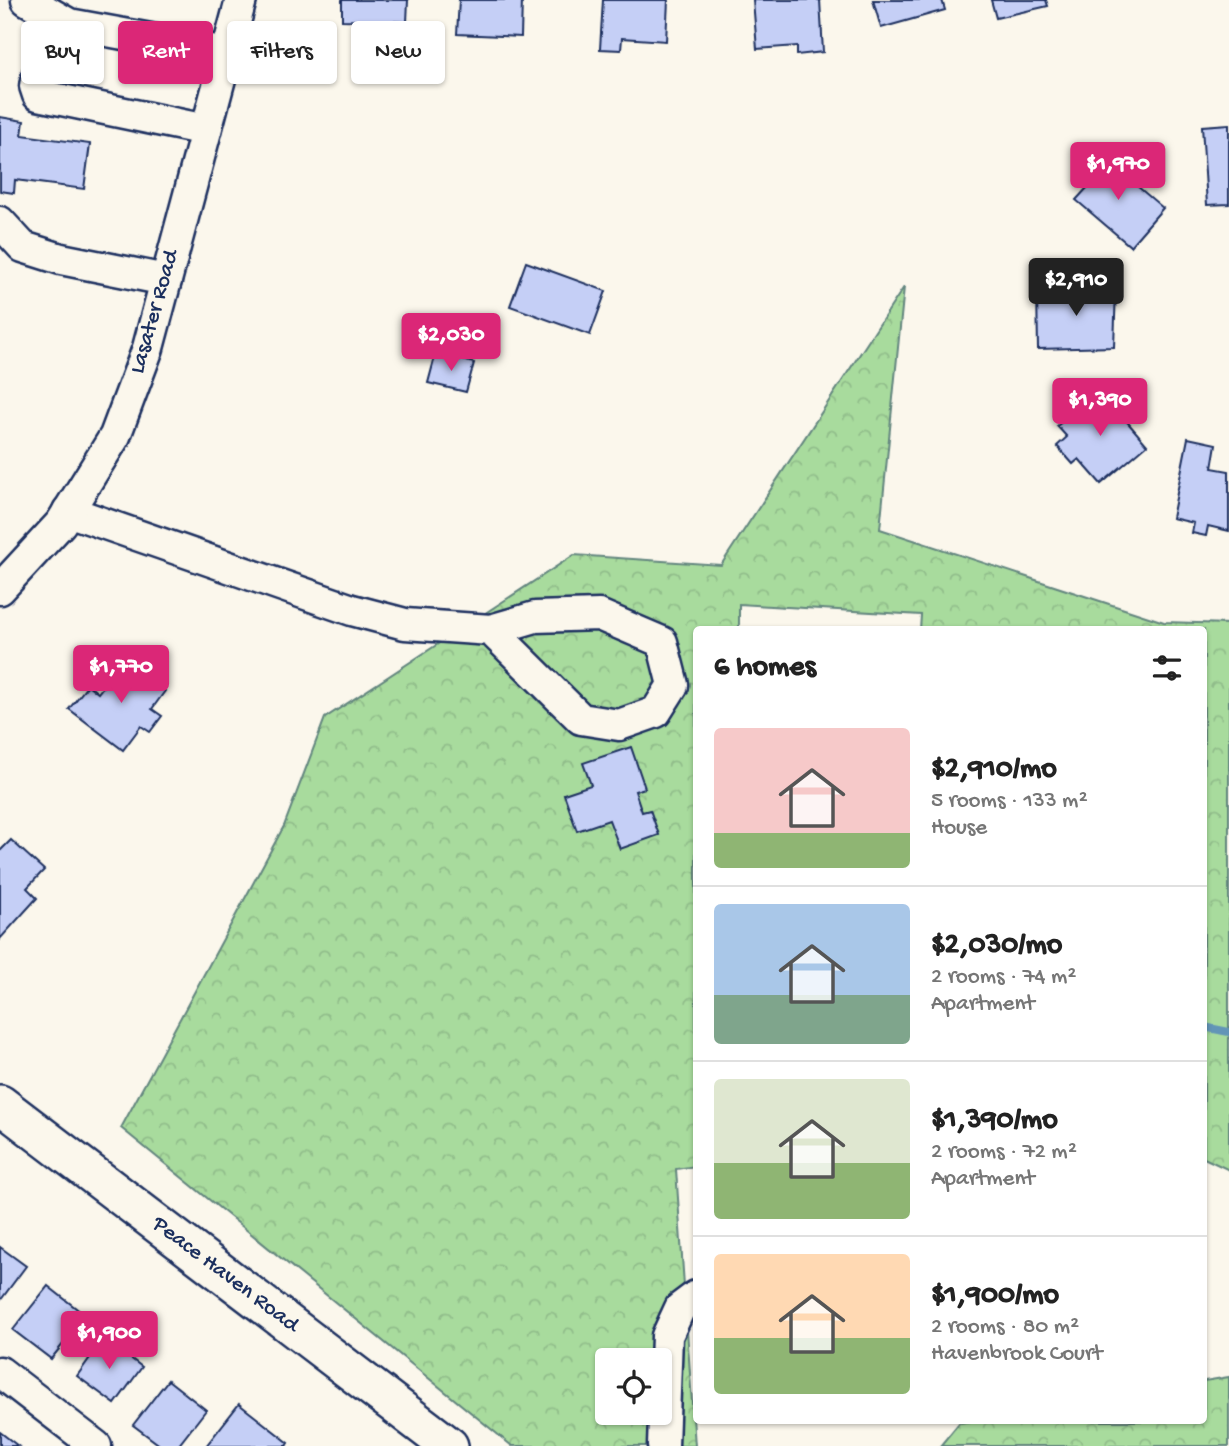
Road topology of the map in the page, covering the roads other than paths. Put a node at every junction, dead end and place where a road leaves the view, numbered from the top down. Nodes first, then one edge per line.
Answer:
1 (24, 0) edge
2 (241, 0) edge
3 (0, 4) edge
4 (53, 17) junction
5 (235, 21) edge
6 (227, 53) joint
7 (206, 130) junction
8 (0, 222) edge
9 (166, 280) junction
10 (68, 511) junction
11 (0, 589) edge
12 (491, 629) junction
13 (0, 1104) edge
14 (693, 1298) edge
15 (0, 1372) edge
16 (96, 1446) edge
17 (449, 1446) edge
18 (663, 1446) edge

1 - 3 street
1 - 4 street
2 - 5 street, Lasater Road
4 - 6 street
4 - 7 street
6 - 7 street, Lasater Road
7 - 9 street, Lasater Road
8 - 9 street
9 - 10 street, Lasater Road
10 - 11 street, Lasater Road
10 - 12 street
12 - 12 street
13 - 17 main road, Peace Haven Road
14 - 18 street
15 - 16 street

